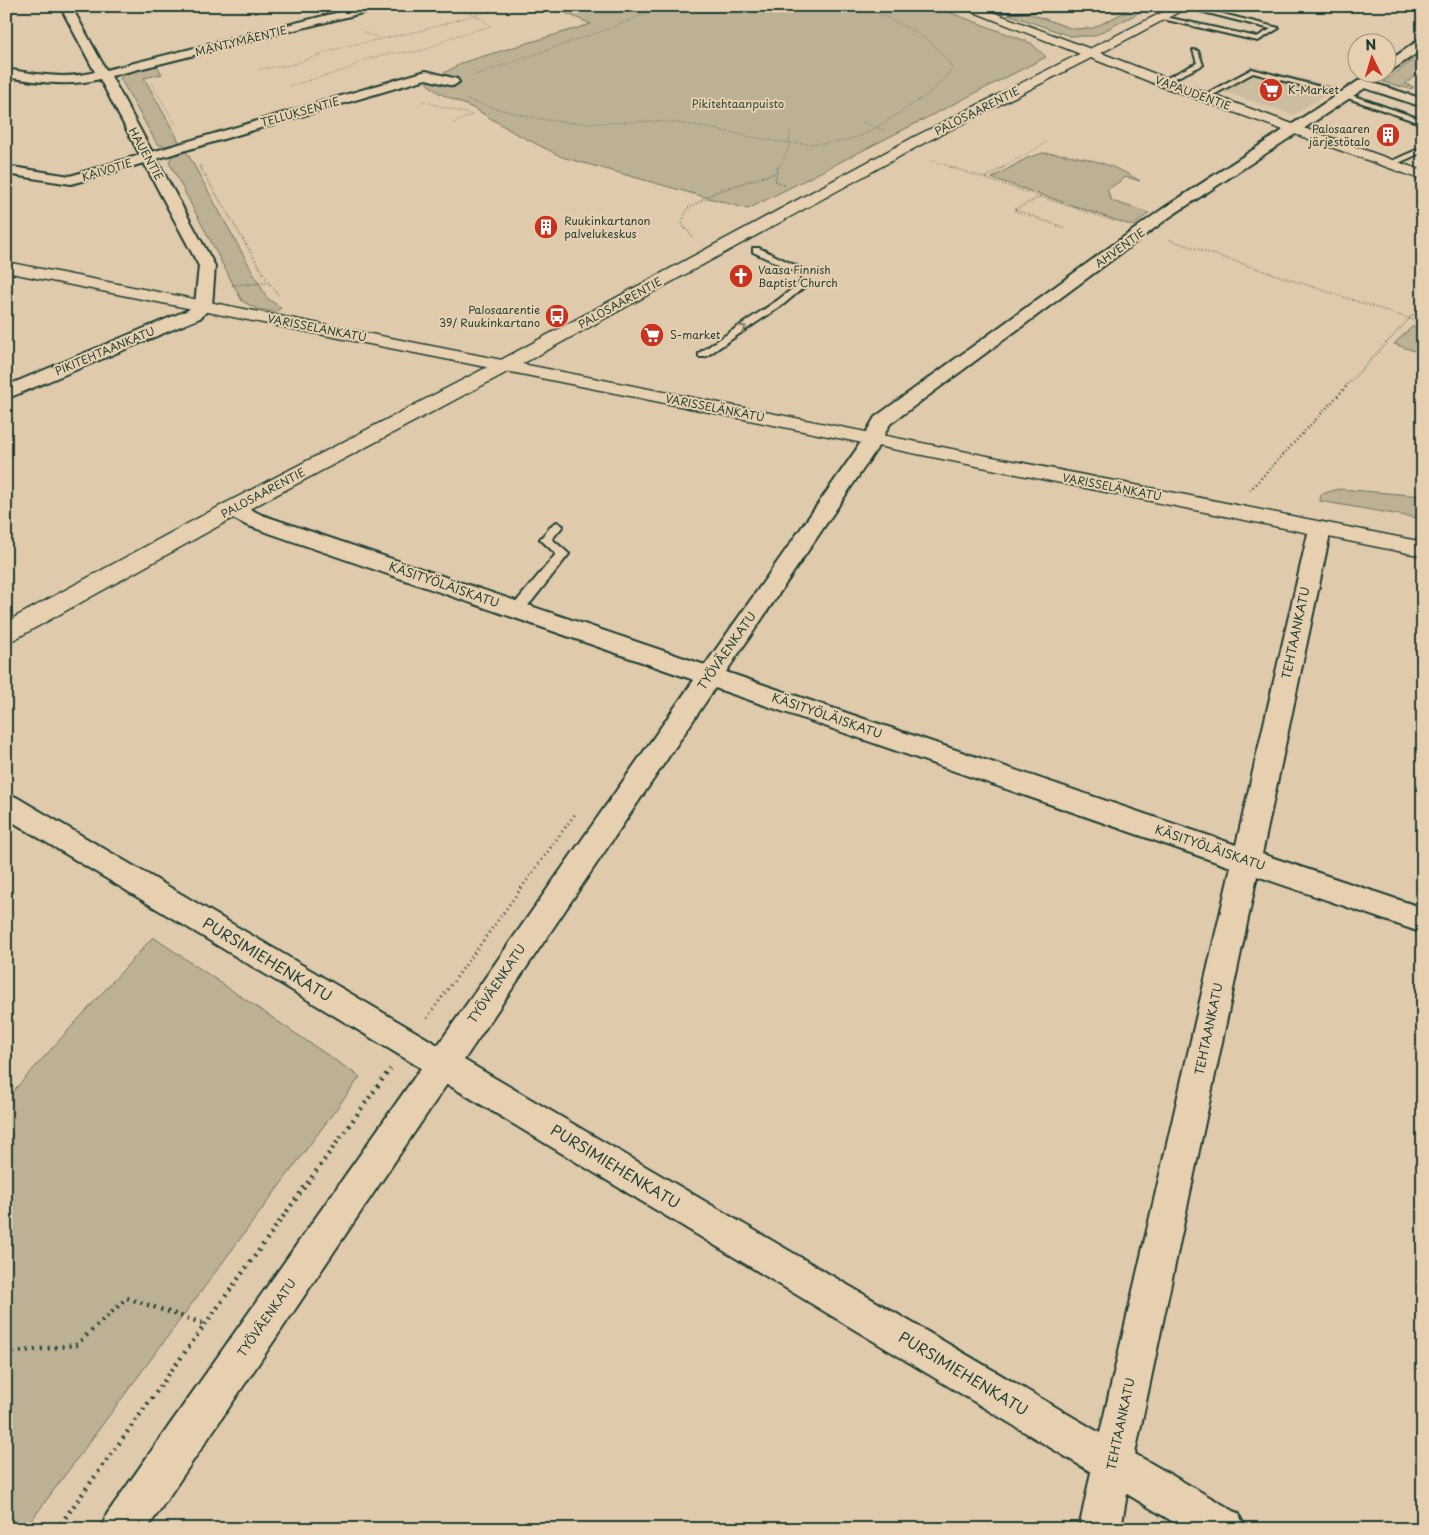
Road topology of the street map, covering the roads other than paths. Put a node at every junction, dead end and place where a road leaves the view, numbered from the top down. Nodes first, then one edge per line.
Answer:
1 (65, 6) edge
2 (378, 6) edge
3 (1184, 6) edge
4 (1126, 7) edge
5 (1412, 7) edge
6 (969, 8) edge
7 (1423, 9) edge
8 (323, 10) dead end
9 (338, 17) junction
10 (1229, 17) junction
11 (1160, 18) junction
12 (1223, 21) dead end
13 (1423, 43) edge
14 (1195, 51) dead end
15 (1092, 54) junction
16 (1396, 62) edge
17 (6, 73) edge
18 (103, 74) junction
19 (453, 82) road end
20 (1163, 82) junction
21 (1368, 82) edge
22 (1365, 84) junction
23 (1346, 96) junction
24 (1206, 97) junction
25 (1423, 103) edge
26 (1423, 122) edge
27 (1296, 130) junction
28 (1423, 149) edge
29 (148, 157) junction
30 (1389, 164) junction
31 (6, 170) edge
32 (1423, 176) edge
33 (756, 250) dead end
34 (6, 267) edge
35 (202, 306) junction
36 (702, 355) dead end
37 (506, 365) junction
38 (6, 393) edge
39 (872, 440) junction
40 (232, 509) junction
41 (557, 526) dead end
42 (1320, 529) junction
43 (1423, 549) edge
44 (516, 610) junction
45 (6, 633) edge
46 (710, 676) junction
47 (6, 805) edge
48 (1246, 860) junction
49 (1423, 921) edge
50 (443, 1064) junction
51 (1112, 1463) junction
52 (122, 1529) edge
53 (1100, 1529) edge
54 (1224, 1529) edge

1 - 18 street, HAUENTIE
2 - 9 street, MÄNTYMÄENTIE
3 - 10 lane
3 - 11 main road, PALOSAARENTIE
4 - 6 lane
5 - 7 lane
6 - 15 main road, VAPAUDENTIE
8 - 9 street
9 - 18 street, MÄNTYMÄENTIE
10 - 11 lane
10 - 12 lane
11 - 15 main road, PALOSAARENTIE
13 - 16 street
14 - 20 lane
15 - 20 main road, VAPAUDENTIE
15 - 37 main road, PALOSAARENTIE
17 - 18 street, MÄNTYMÄENTIE
18 - 29 street, HAUENTIE
19 - 29 street, TELLUKSENTIE
20 - 24 main road, VAPAUDENTIE
21 - 22 street, AHVENTIE
22 - 23 street, AHVENTIE
22 - 25 street
23 - 24 lane
23 - 26 lane
23 - 27 street, AHVENTIE
24 - 27 main road, VAPAUDENTIE
27 - 30 main road, VAPAUDENTIE
27 - 39 street, AHVENTIE
28 - 30 lane
29 - 31 street, KAIVOTIE
29 - 35 street, HAUENTIE
30 - 32 main road, VAPAUDENTIE
36 -> 33 lane
34 - 35 main road, VARISSELÄNKATU
35 - 37 main road, VARISSELÄNKATU
35 - 38 street, PIKITEHTAANKATU
37 - 39 main road, VARISSELÄNKATU
37 - 40 main road, PALOSAARENTIE
39 - 42 main road, VARISSELÄNKATU
39 - 46 street, TYÖVÄENKATU
40 - 44 street, KÄSITYÖLÄISKATU
40 - 45 main road, PALOSAARENTIE
41 - 44 lane
42 - 43 main road, VARISSELÄNKATU
42 - 48 street, TEHTAANKATU
44 - 46 street, KÄSITYÖLÄISKATU
46 - 48 street, KÄSITYÖLÄISKATU
46 - 50 street, TYÖVÄENKATU
47 - 50 street, PURSIMIEHENKATU
48 - 49 street, KÄSITYÖLÄISKATU
48 - 51 street, TEHTAANKATU
50 - 51 street, PURSIMIEHENKATU
50 - 52 street, TYÖVÄENKATU
51 - 53 street, TEHTAANKATU
51 - 54 street, PURSIMIEHENKATU

